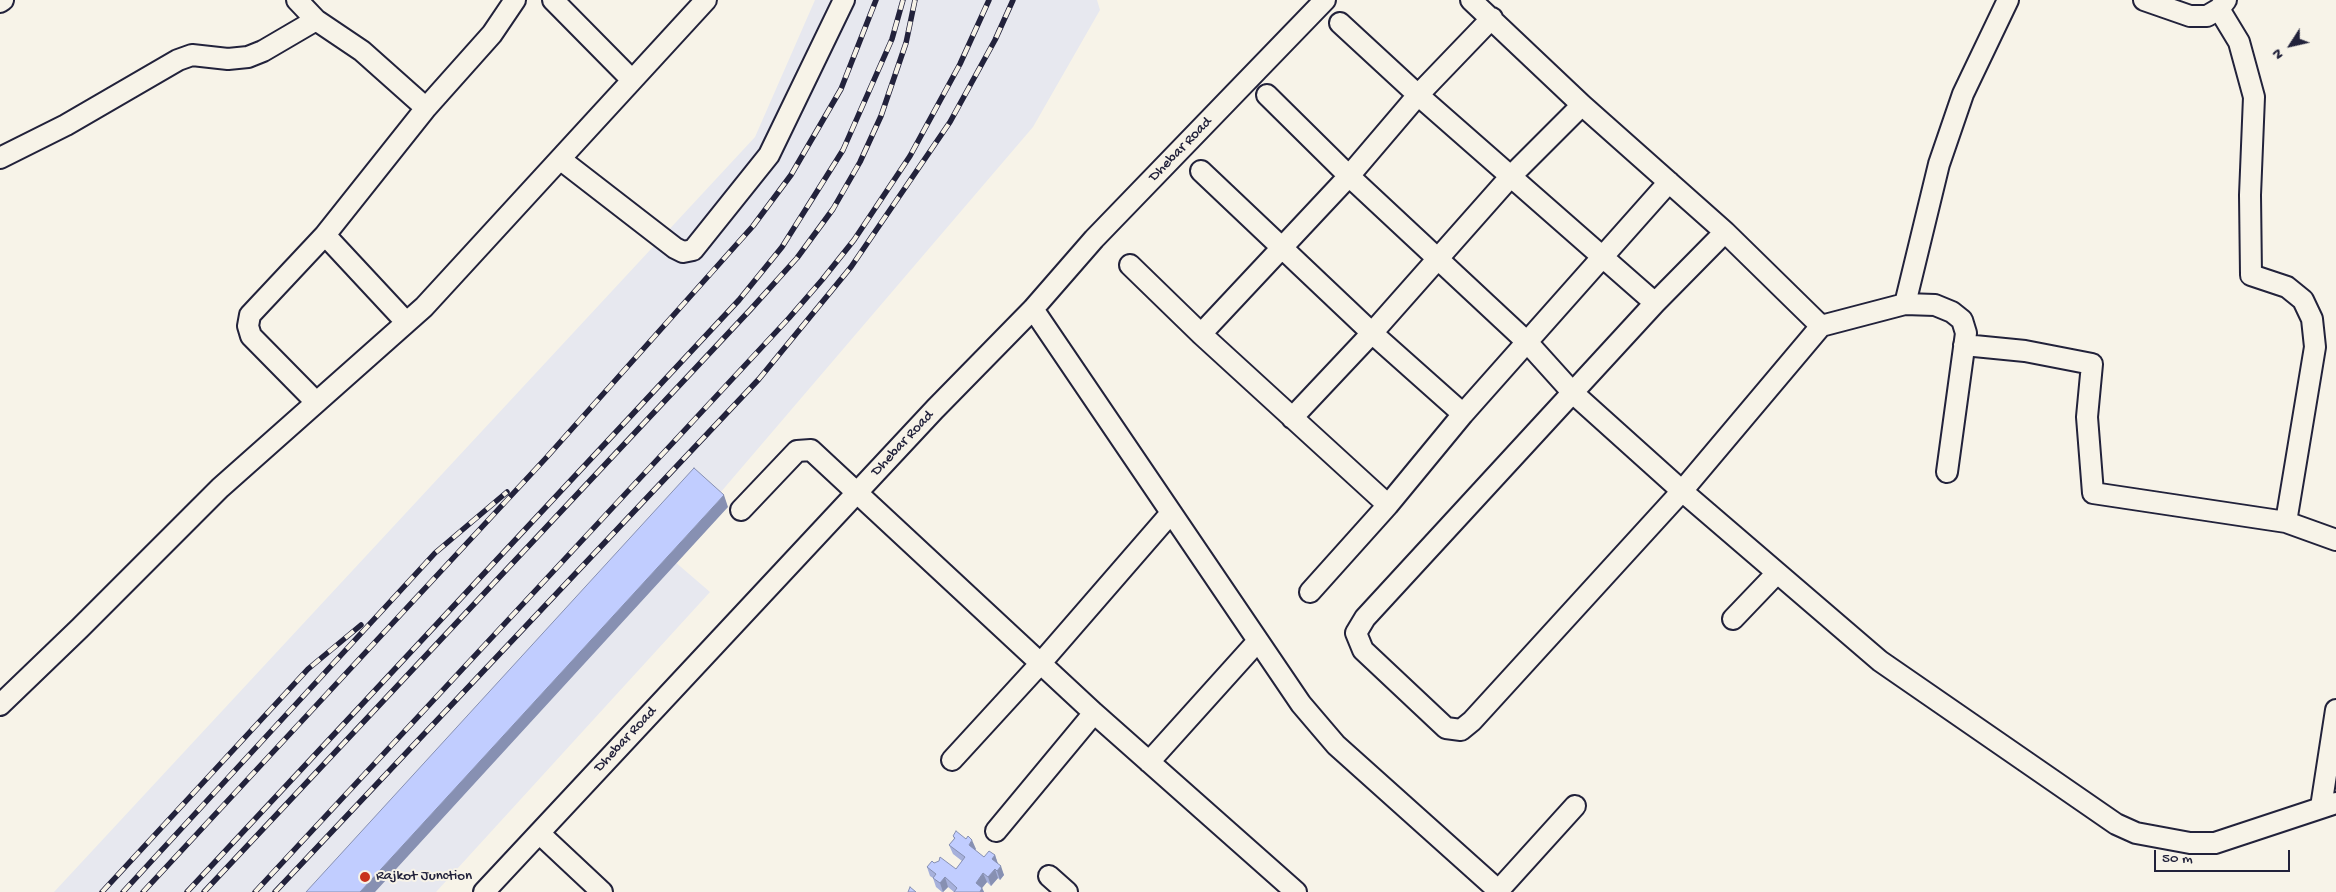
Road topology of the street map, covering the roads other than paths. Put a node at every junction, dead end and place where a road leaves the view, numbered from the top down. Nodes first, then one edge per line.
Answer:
1 (297, 0) edge
2 (515, 0) edge
3 (553, 0) edge
4 (706, 0) edge
5 (844, 0) edge
6 (1325, 0) edge
7 (1471, 0) edge
8 (2008, 0) edge
9 (2144, 0) edge
10 (2222, 4) edge
11 (1492, 18) junction
12 (316, 20) junction
13 (1340, 23) dead end
14 (632, 80) junction
15 (1266, 95) dead end
16 (1418, 95) junction
17 (1582, 105) junction
18 (426, 108) junction
19 (0, 158) edge
20 (560, 159) junction
21 (1202, 171) dead end
22 (1349, 176) junction
23 (1511, 176) junction
24 (1669, 182) junction
25 (1725, 232) junction
26 (325, 235) junction
27 (1280, 248) junction
28 (1437, 258) junction
29 (1603, 258) junction
30 (1130, 265) dead end
31 (1655, 303) junction
32 (1905, 304) junction
33 (1033, 309) junction
34 (406, 322) junction
35 (1821, 326) junction
36 (1372, 333) junction
37 (1202, 334) junction
38 (1527, 342) junction
39 (1964, 345) junction
40 (1573, 393) junction
41 (316, 402) junction
42 (1463, 414) junction
43 (1292, 418) junction
44 (1947, 472) dead end
45 (1682, 491) junction
46 (856, 493) junction
47 (1388, 506) junction
48 (740, 510) dead end
49 (1171, 513) junction
50 (2286, 522) junction
51 (2336, 540) edge
52 (1777, 573) junction
53 (1310, 592) dead end
54 (1733, 619) dead end
55 (1258, 641) junction
56 (1040, 664) junction
57 (0, 705) edge
58 (2336, 710) edge
59 (1094, 713) junction
60 (952, 760) dead end
61 (1150, 762) junction
62 (2328, 805) edge
63 (1575, 806) dead end
64 (996, 831) dead end
65 (539, 833) junction
66 (1049, 876) dead end
67 (484, 892) edge
68 (602, 892) edge
69 (1067, 892) edge
70 (1296, 892) edge
71 (1499, 892) edge

1 - 12 street
2 - 18 street
3 - 14 street
4 - 14 street
5 - 20 street
6 - 33 street, Dhebar Road
7 - 11 street
8 - 32 street
9 - 10 street
10 - 50 street
11 - 16 street
11 - 17 street
12 - 18 street
12 - 19 street
13 - 16 street
14 - 20 street
15 - 22 street
16 - 22 street
16 - 23 street
17 - 23 street
17 - 24 street
18 - 26 street
20 - 34 street
21 - 27 street
22 - 27 street
22 - 28 street
23 - 28 street
23 - 29 street
24 - 25 street
24 - 29 street
25 - 31 street
25 - 35 street
26 - 34 street
26 - 41 street
27 - 36 street
27 - 37 street
28 - 36 street
28 - 38 street
29 - 31 street
29 - 38 street
30 - 37 street
31 - 40 street
32 - 35 street
32 - 39 street
33 - 46 street, Dhebar Road
33 - 49 street
34 - 41 street
35 - 45 street
36 - 42 street
36 - 43 street
37 - 43 street
38 - 40 street
38 - 42 street
39 - 44 street
39 - 50 street
40 - 45 street
40 - 45 street
41 - 57 street
42 - 47 street
43 - 47 street
45 - 52 street
46 - 48 street
46 - 56 street
46 - 65 street, Dhebar Road
47 - 53 street
49 - 55 street
49 - 56 street
50 - 51 street
52 - 54 street
52 - 62 street
55 - 61 street
55 - 71 street
56 - 59 street
56 - 60 street
58 - 62 street
59 - 61 street
59 - 64 street
61 - 70 street
63 - 71 street
65 - 67 street, Dhebar Road
65 - 68 street
66 - 69 street

